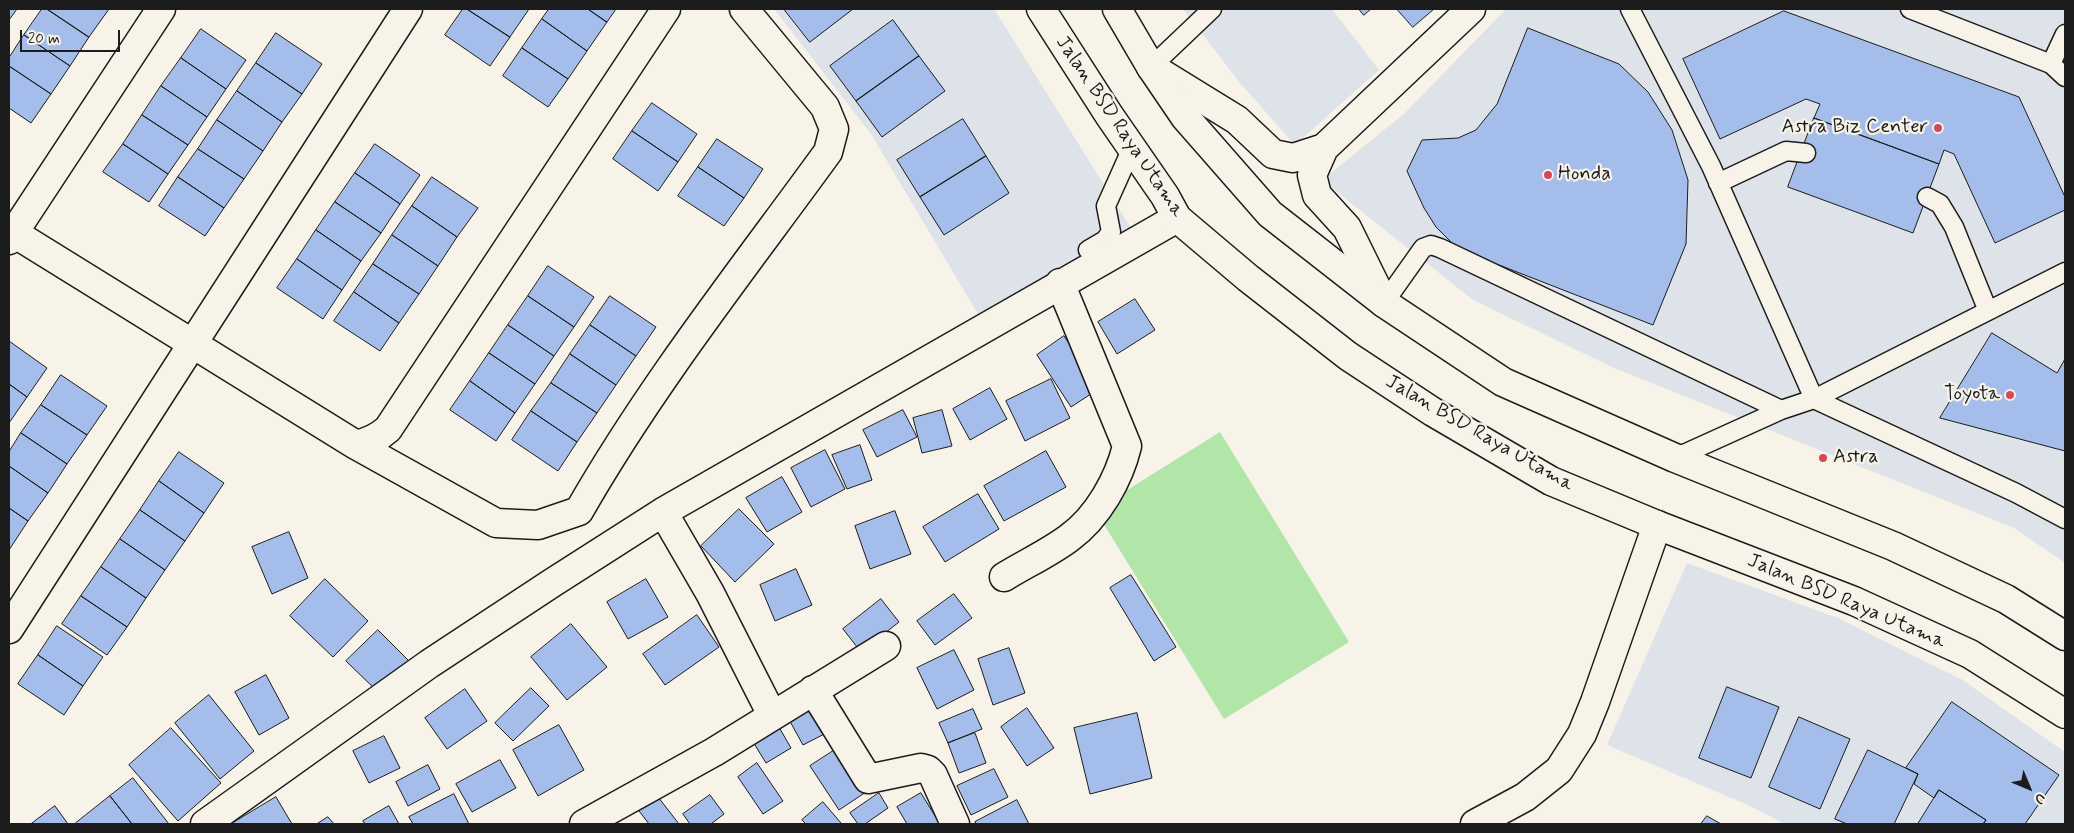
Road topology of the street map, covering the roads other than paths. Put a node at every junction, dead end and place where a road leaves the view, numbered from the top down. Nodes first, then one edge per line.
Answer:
1 (161, 9) edge
2 (408, 9) edge
3 (666, 9) edge
4 (744, 9) edge
5 (1041, 9) edge
6 (1117, 9) edge
7 (1212, 9) edge
8 (1471, 9) edge
9 (1630, 9) edge
10 (1910, 9) edge
11 (2065, 34) edge
12 (2051, 64) junction
13 (1151, 67) junction
14 (2065, 77) edge
15 (1132, 148) junction
16 (1324, 148) junction
17 (1806, 153) dead end
18 (1718, 183) junction
19 (1927, 197) dead end
20 (1177, 218) junction
21 (10, 235) edge
22 (1088, 250) dead end
23 (2065, 272) edge
24 (1060, 283) junction
25 (1384, 303) junction
26 (1988, 311) junction
27 (193, 343) junction
28 (1814, 399) junction
29 (1781, 410) junction
30 (356, 445) junction
31 (1675, 458) junction
32 (663, 512) junction
33 (2065, 519) edge
34 (1657, 525) junction
35 (1004, 577) dead end
36 (9, 629) edge
37 (2065, 636) edge
38 (886, 646) dead end
39 (813, 690) junction
40 (2065, 714) edge
41 (772, 715) junction
42 (205, 824) edge
43 (584, 824) edge
44 (955, 824) edge
45 (1475, 824) edge

1 - 21 street
2 - 27 street
3 - 30 street
4 - 30 street
5 - 15 street, Jalan BSD Raya Utama
6 - 13 street
7 - 13 lane
8 - 16 street
9 - 18 lane
10 - 12 lane
11 - 12 lane
12 - 14 lane
13 - 16 street
13 - 25 street
15 - 20 street, Jalan BSD Raya Utama
15 - 22 lane
16 - 25 street
17 - 18 lane
18 - 28 lane
19 - 26 lane
20 - 24 street
20 - 34 street, Jalan BSD Raya Utama
21 - 27 street
23 - 26 lane
24 - 32 street
24 - 35 street
25 - 29 lane
25 - 31 street
26 - 28 lane
27 - 30 street
27 - 36 street
28 - 29 lane
28 - 33 lane
29 - 31 lane
31 - 37 street
32 - 41 street
32 - 42 street
34 - 40 street, Jalan BSD Raya Utama
34 - 45 street
38 - 39 street
39 - 41 street
39 - 44 street
41 - 43 street

